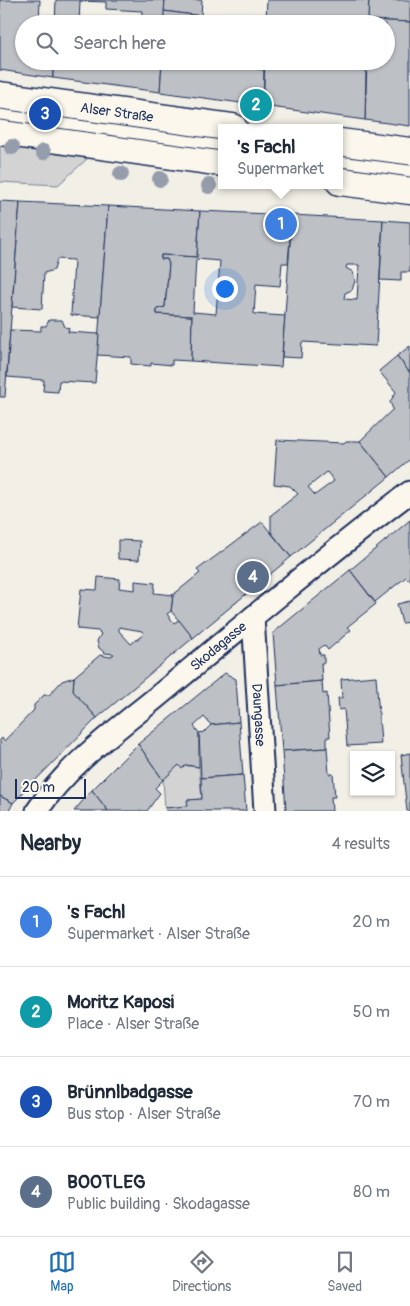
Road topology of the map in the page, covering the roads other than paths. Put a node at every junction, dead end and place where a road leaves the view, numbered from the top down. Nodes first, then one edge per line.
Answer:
1 (0, 96) edge
2 (0, 114) edge
3 (218, 126) edge
4 (0, 131) edge
5 (343, 143) edge
6 (218, 144) edge
7 (410, 152) edge
8 (218, 161) edge
9 (343, 161) edge
10 (410, 171) edge
11 (343, 181) edge
12 (410, 190) edge
13 (410, 492) edge
14 (253, 617) junction
15 (37, 811) edge
16 (265, 811) edge

1 - 3 main road, Alser Straße
2 - 6 lane
4 - 8 main road
5 - 7 main road
9 - 10 lane
11 - 12 main road
13 - 14 street, Skodagasse
14 - 15 street, Skodagasse
14 - 16 street, Daungasse

